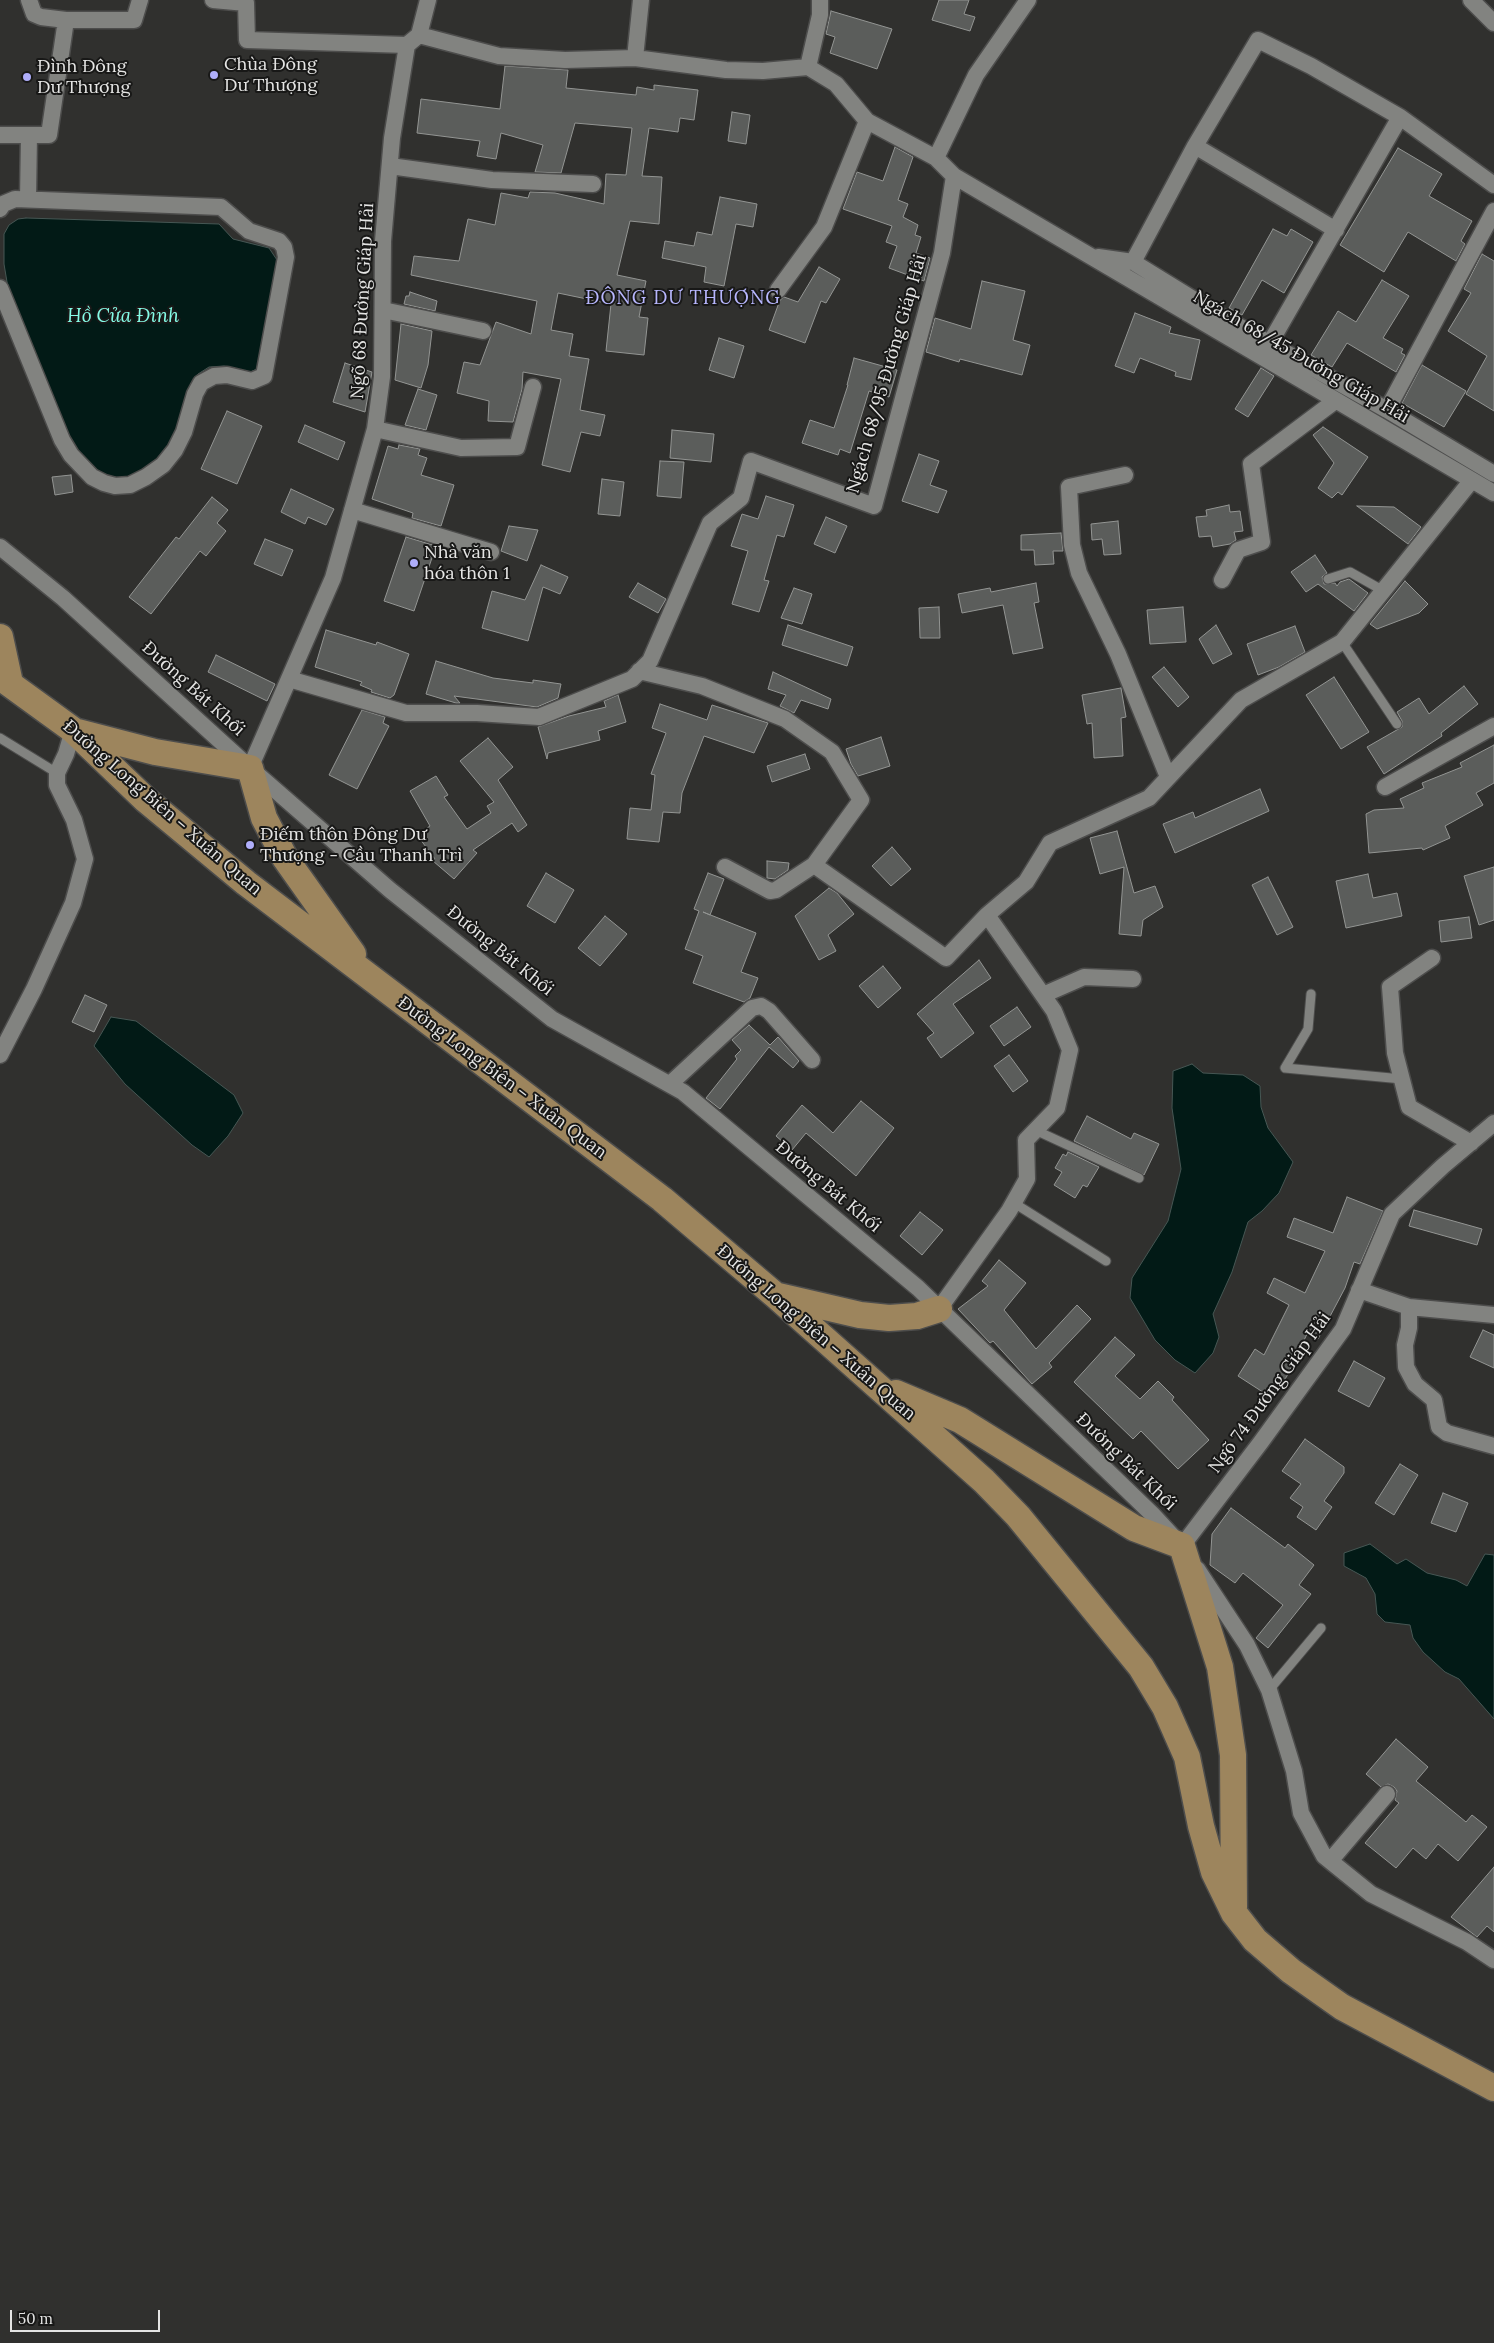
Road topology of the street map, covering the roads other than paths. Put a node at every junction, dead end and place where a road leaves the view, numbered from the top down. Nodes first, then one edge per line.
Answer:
1 (28, 0) edge
2 (140, 0) edge
3 (213, 0) edge
4 (428, 0) edge
5 (641, 0) edge
6 (820, 0) edge
7 (1028, 0) edge
8 (1471, 0) edge
9 (66, 20) junction
10 (1494, 23) edge
11 (412, 40) junction
12 (635, 58) junction
13 (808, 67) junction
14 (1400, 117) junction
15 (867, 121) junction
16 (0, 135) edge
17 (29, 135) junction
18 (1195, 146) junction
19 (936, 158) junction
20 (390, 166) junction
21 (954, 176) junction
22 (593, 184) dead end
23 (1494, 185) edge
24 (28, 199) junction
25 (0, 209) edge
26 (1494, 212) edge
27 (1336, 230) junction
28 (1088, 256) junction
29 (1133, 262) junction
30 (0, 288) edge
31 (778, 290) dead end
32 (383, 310) junction
33 (484, 331) dead end
34 (1270, 343) junction
35 (534, 387) dead end
36 (1335, 401) junction
37 (1387, 410) junction
38 (375, 430) junction
39 (1493, 472) edge
40 (1125, 476) dead end
41 (1472, 480) junction
42 (1494, 493) edge
43 (352, 510) junction
44 (0, 547) edge
45 (491, 552) dead end
46 (1328, 579) dead end
47 (1222, 580) dead end
48 (1382, 590) junction
49 (0, 638) edge
50 (1342, 642) junction
51 (639, 672) junction
52 (289, 679) junction
53 (5, 680) edge
54 (1397, 724) dead end
55 (1494, 726) edge
56 (74, 730) junction
57 (0, 738) edge
58 (250, 768) junction
59 (57, 773) junction
60 (1168, 777) junction
61 (1385, 787) dead end
62 (814, 865) junction
63 (724, 867) dead end
64 (987, 915) junction
65 (1432, 958) dead end
66 (371, 979) junction
67 (1133, 979) dead end
68 (1311, 994) dead end
69 (1043, 995) junction
70 (3, 1045) edge
71 (812, 1060) dead end
72 (1402, 1079) junction
73 (670, 1084) junction
74 (1494, 1123) edge
75 (1035, 1130) junction
76 (1471, 1142) junction
77 (1139, 1178) dead end
78 (1014, 1203) junction
79 (1106, 1261) dead end
80 (1359, 1290) junction
81 (775, 1295) junction
82 (1409, 1308) junction
83 (939, 1309) junction
84 (1494, 1315) edge
85 (875, 1384) junction
86 (1494, 1446) edge
87 (1182, 1546) junction
88 (1321, 1628) dead end
89 (1269, 1690) junction
90 (1387, 1794) dead end
91 (1330, 1862) junction
92 (1234, 1913) junction
93 (1494, 1960) edge
94 (1494, 2088) edge

1 - 9 street
2 - 9 street
3 - 11 street
4 - 11 street, Ngõ 68 Đường Giáp Hải
5 - 12 street
6 - 13 street
7 - 19 street
8 - 10 street
9 - 17 street
11 - 12 street
11 - 20 street, Ngõ 68 Đường Giáp Hải
12 - 13 street
13 - 15 street, Ngách 68/45 Đường Giáp Hải
14 - 18 street
14 - 23 street
14 - 27 street
15 - 19 street, Ngách 68/45 Đường Giáp Hải
15 - 31 street
16 - 17 street
17 - 24 street
18 - 27 street
18 - 29 street
19 - 21 street, Ngách 68/45 Đường Giáp Hải
20 - 22 street
20 - 32 street, Ngõ 68 Đường Giáp Hải
21 - 28 street, Ngách 68/45 Đường Giáp Hải
21 - 51 street, Ngách 68/95 Đường Giáp Hải
24 - 25 street
24 - 30 street
26 - 37 street
27 - 34 street
28 - 29 street, Ngách 68/45 Đường Giáp Hải
28 - 36 street, Ngách 68/45 Đường Giáp Hải
29 - 34 street, Ngách 68/45 Đường Giáp Hải
32 - 33 street
32 - 38 street, Ngõ 68 Đường Giáp Hải
34 - 37 street, Ngách 68/45 Đường Giáp Hải
35 - 38 street
36 - 41 street, Ngách 68/45 Đường Giáp Hải
36 - 47 street
37 - 39 street, Ngách 68/45 Đường Giáp Hải
38 - 43 street, Ngõ 68 Đường Giáp Hải
40 - 60 street
41 - 42 street, Ngách 68/45 Đường Giáp Hải
41 - 48 street
43 - 45 street
43 - 52 street, Ngõ 68 Đường Giáp Hải
44 - 58 street, Đường Bát Khối
46 - 48 lane
48 - 50 street
49 - 53 main road
50 - 54 lane
50 - 60 street
51 - 52 street, Ngách 68/95 Đường Giáp Hải
51 - 62 street
52 - 58 street, Ngõ 68 Đường Giáp Hải
53 - 56 main road, Đường Long Biên – Xuân Quan
55 - 61 street
56 - 58 main road
56 - 59 street
56 - 66 main road, Đường Long Biên – Xuân Quan
57 - 59 lane
58 - 66 main road
58 - 73 street, Đường Bát Khối
59 - 70 street
60 - 64 street
62 - 63 street
62 - 64 street
64 - 69 street
65 - 72 street
66 - 81 main road, Đường Long Biên – Xuân Quan
67 - 69 street
68 - 72 lane
69 - 75 street
71 - 73 street
72 - 76 street
73 - 83 street, Đường Bát Khối
74 - 76 street, Ngõ 74 Đường Giáp Hải
75 - 77 lane
75 - 78 street
76 - 80 street, Ngõ 74 Đường Giáp Hải
78 - 79 lane
78 - 83 street
80 - 82 street
80 - 87 street, Ngõ 74 Đường Giáp Hải
81 - 83 main road
81 - 85 main road, Đường Long Biên – Xuân Quan
82 - 84 street
82 - 86 street
83 - 87 street, Đường Bát Khối
85 - 87 main road
85 - 92 main road, Đường Long Biên – Xuân Quan
87 - 89 street, Đường Bát Khối
87 - 92 main road
88 - 89 lane
89 - 91 street, Đường Bát Khối
90 - 91 street
91 - 93 street, Đường Bát Khối
92 - 94 main road, Đường Long Biên – Xuân Quan

